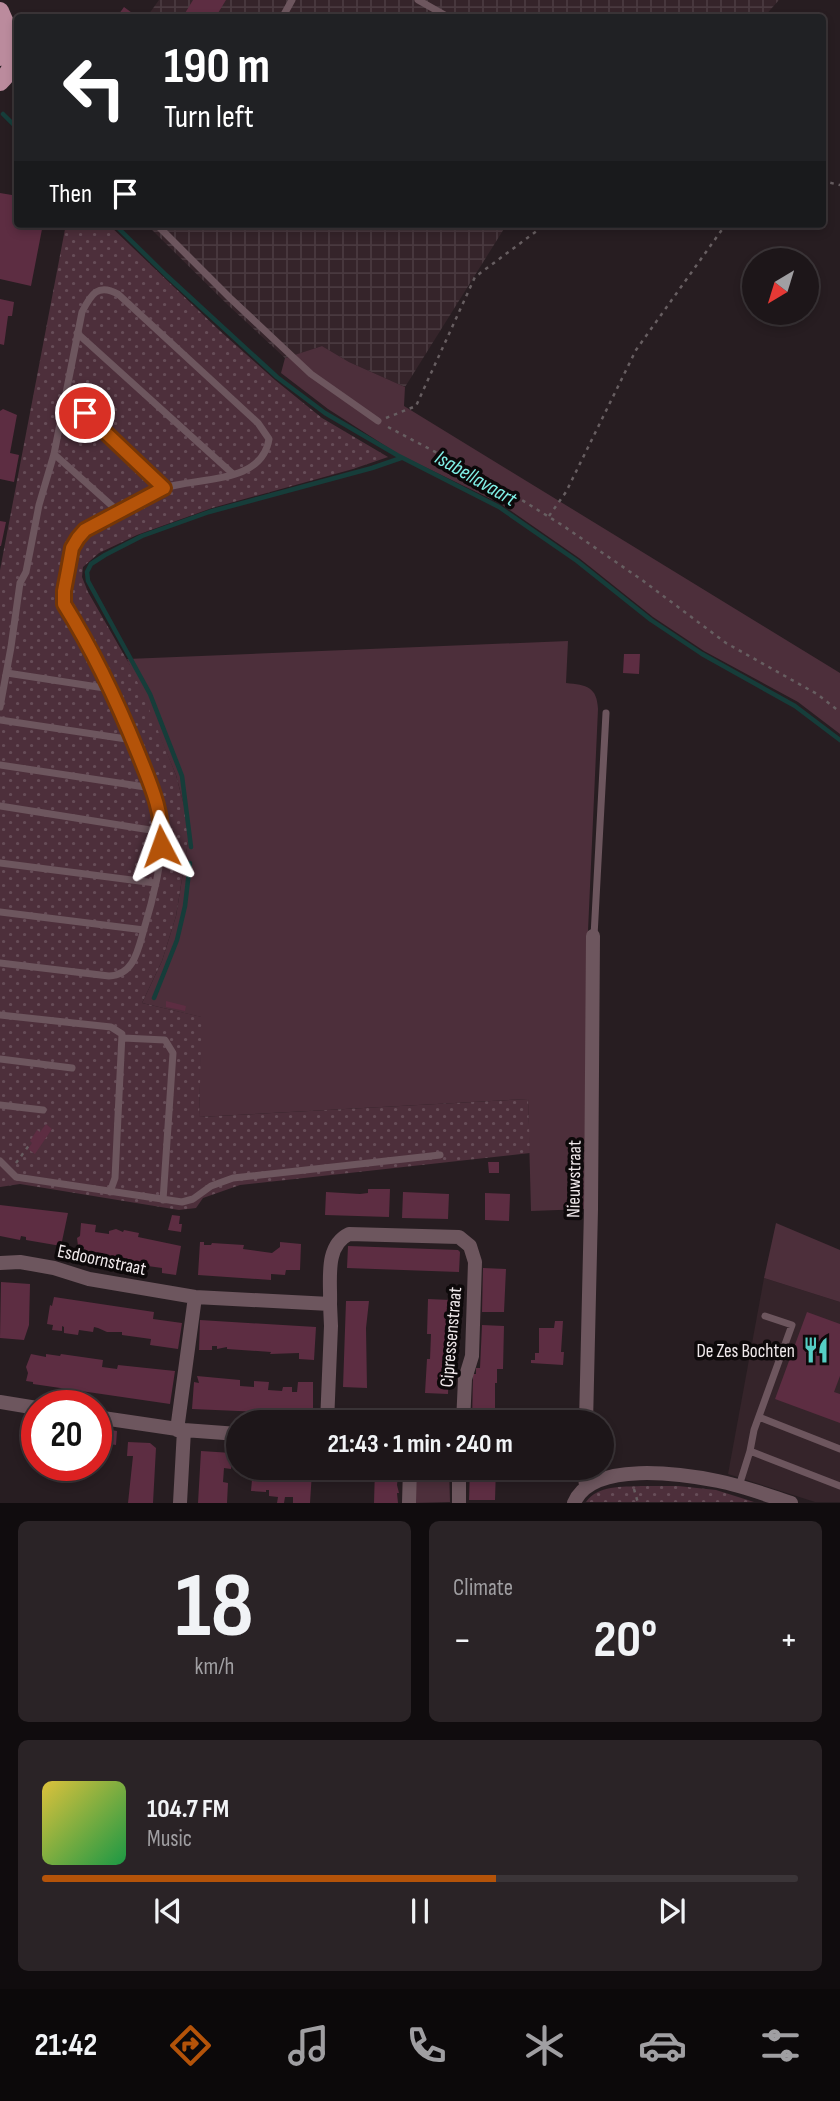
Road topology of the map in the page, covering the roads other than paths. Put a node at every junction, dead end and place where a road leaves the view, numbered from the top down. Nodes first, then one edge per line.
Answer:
1 (2, 0) edge
2 (418, 0) edge
3 (0, 10) edge
4 (443, 14) edge
5 (0, 43) edge
6 (14, 48) edge
7 (7, 72) edge
8 (160, 228) edge
9 (77, 333) junction
10 (65, 394) junction
11 (377, 421) road end
12 (54, 454) junction
13 (233, 474) junction
14 (164, 488) junction
15 (120, 513) junction
16 (6, 673) junction
17 (111, 689) junction
18 (0, 707) edge
19 (606, 713) dead end
20 (0, 720) edge
21 (133, 740) junction
22 (0, 765) edge
23 (152, 788) junction
24 (0, 806) edge
25 (163, 832) junction
26 (0, 863) edge
27 (155, 883) junction
28 (0, 912) edge
29 (144, 930) junction
30 (593, 936) joint
31 (0, 962) edge
32 (0, 1014) edge
33 (123, 1038) junction
34 (0, 1059) edge
35 (72, 1068) dead end
36 (0, 1105) edge
37 (43, 1110) dead end
38 (440, 1155) dead end
39 (0, 1161) edge
40 (110, 1192) junction
41 (163, 1200) junction
42 (0, 1263) edge
43 (195, 1297) junction
44 (330, 1304) junction
45 (765, 1316) dead end
46 (0, 1402) edge
47 (21, 1405) edge
48 (328, 1410) edge
49 (464, 1410) edge
50 (586, 1410) edge
51 (759, 1417) junction
52 (112, 1419) edge
53 (181, 1430) junction
54 (226, 1433) edge
55 (840, 1449) edge
56 (750, 1451) junction
57 (410, 1480) edge
58 (459, 1480) edge
59 (585, 1480) edge
60 (586, 1486) junction
61 (739, 1486) junction
62 (840, 1486) edge
63 (180, 1503) edge
64 (409, 1503) edge
65 (459, 1503) edge
66 (575, 1503) edge
67 (790, 1503) edge

1 - 3 main road
2 - 4 lane
3 - 6 main road
5 - 7 main road
8 - 11 lane
9 - 10 lane
9 - 13 lane
9 - 13 lane
10 - 12 lane
10 - 14 lane
12 - 15 lane
12 - 16 lane
13 - 14 lane
14 - 15 lane
15 - 17 lane
16 - 17 lane
16 - 18 lane
17 - 21 lane
19 - 30 lane
20 - 21 lane
21 - 23 lane
22 - 23 lane
23 - 25 lane
24 - 25 lane
25 - 27 lane
26 - 27 lane
27 - 29 lane
28 - 29 lane
29 - 31 lane
30 - 50 street, Nieuwstraat
32 - 33 lane
33 - 40 lane
33 - 41 lane
34 - 35 lane
36 - 37 lane
38 - 41 lane
39 - 40 lane
40 - 41 lane
42 - 43 street, Esdoornstraat
43 - 44 street, Esdoornstraat
43 - 53 street
44 - 48 street, Cipressenstraat
44 - 49 street, Cipressenstraat
45 - 51 lane
46 - 47 street
51 - 55 lane
51 - 56 lane
52 - 53 street
53 - 54 street
53 - 63 street
56 - 61 lane
56 - 62 lane
57 - 64 street
58 - 65 street
59 - 60 street
60 - 61 street
60 - 66 street
61 - 67 street

